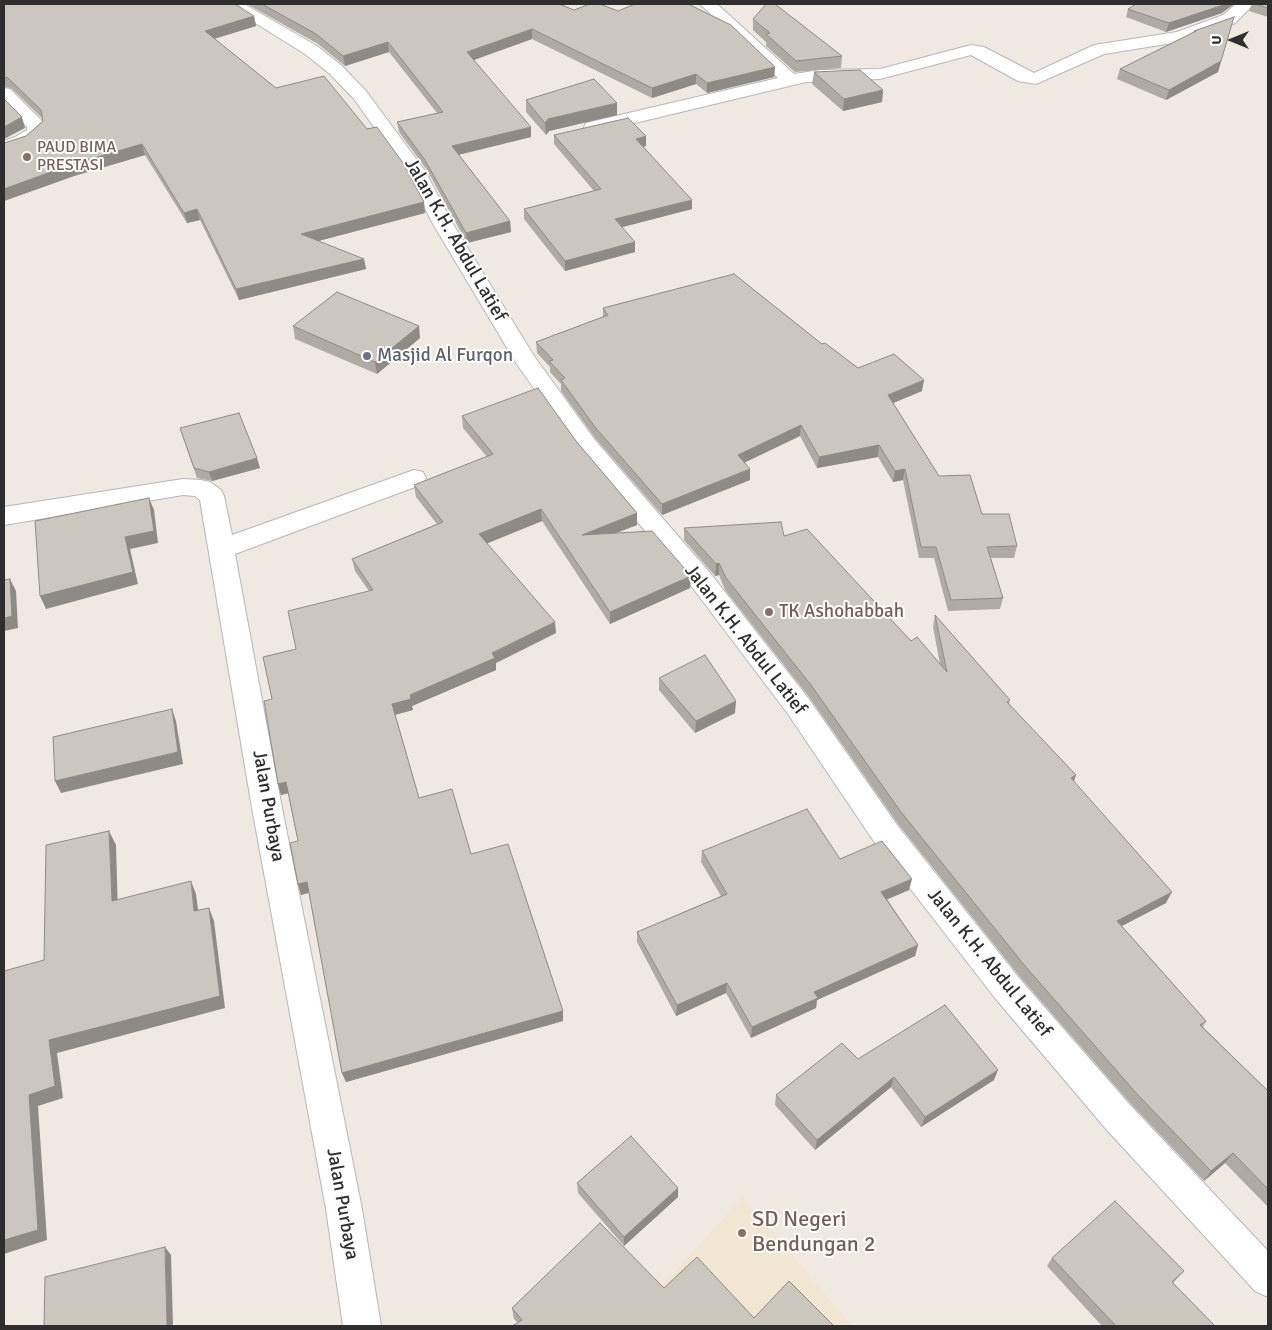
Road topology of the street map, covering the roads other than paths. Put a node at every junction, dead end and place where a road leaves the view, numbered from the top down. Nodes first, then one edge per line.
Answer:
1 (232, 4) edge
2 (708, 4) edge
3 (1246, 4) edge
4 (791, 81) junction
5 (4, 93) edge
6 (576, 132) edge
7 (4, 147) edge
8 (414, 478) dead end
9 (4, 516) edge
10 (221, 549) junction
11 (1268, 1278) edge
12 (362, 1326) edge

1 - 11 street, Jalan K.H. Abdul Latief
2 - 4 street
3 - 4 street
4 - 6 street
5 - 7 street
8 - 10 street
9 - 10 street, Jalan Purbaya
10 - 12 street, Jalan Purbaya

